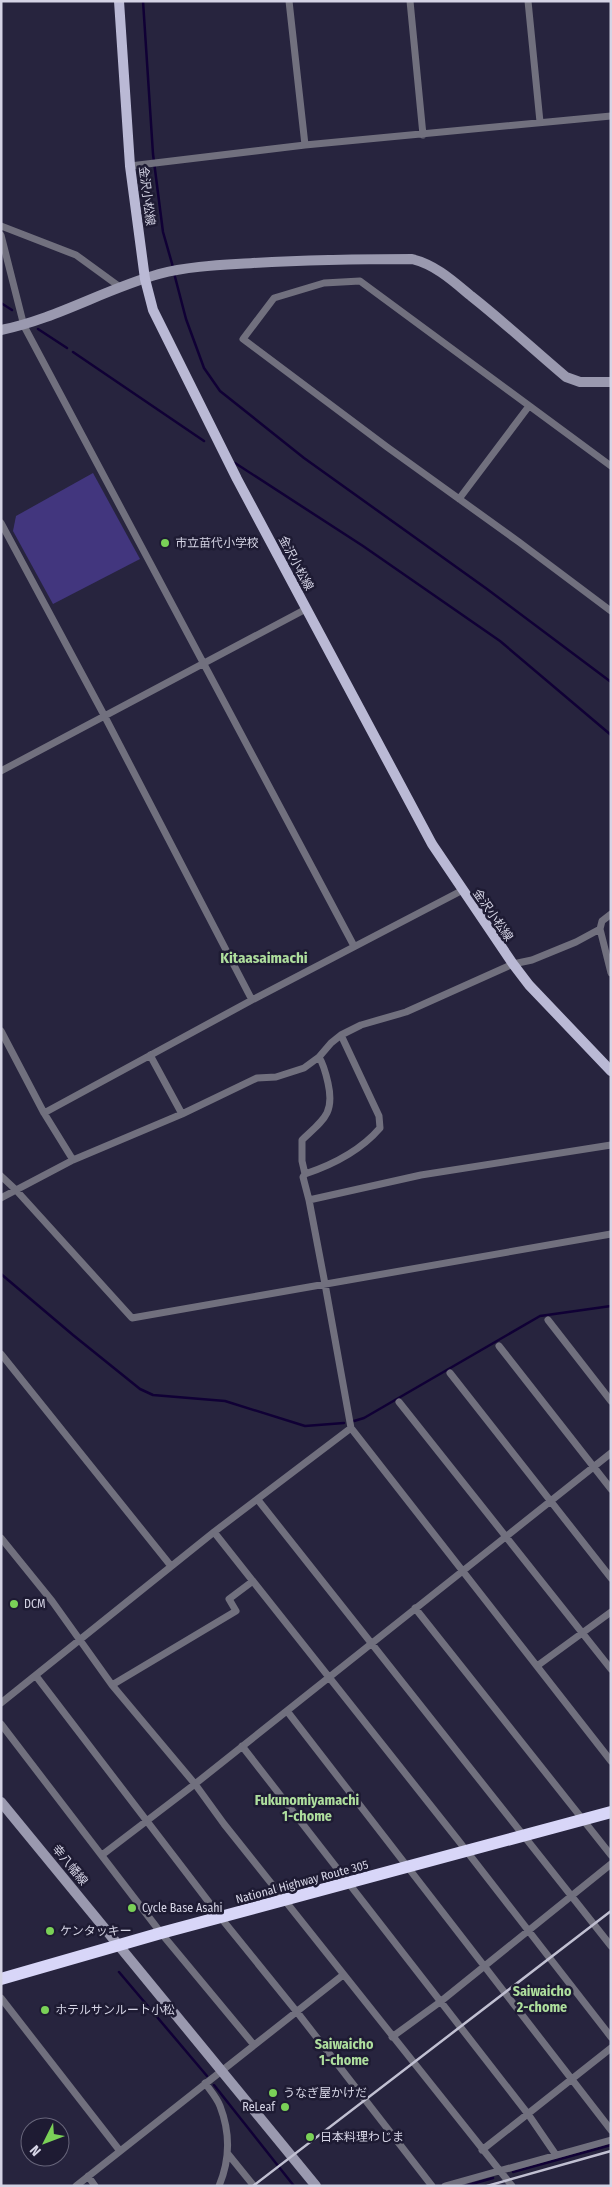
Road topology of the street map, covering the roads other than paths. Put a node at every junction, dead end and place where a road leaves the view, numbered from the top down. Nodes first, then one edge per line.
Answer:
1 (119, 1) edge
2 (290, 1) edge
3 (410, 1) edge
4 (528, 1) edge
5 (611, 116) edge
6 (540, 122) junction
7 (423, 135) junction
8 (305, 146) junction
9 (136, 166) junction
10 (1, 226) edge
11 (1, 235) edge
12 (145, 279) junction
13 (120, 287) junction
14 (24, 326) junction
15 (1, 330) edge
16 (611, 382) edge
17 (529, 406) junction
18 (611, 466) edge
19 (459, 499) junction
20 (1, 524) edge
21 (306, 609) junction
22 (611, 611) edge
23 (203, 662) junction
24 (104, 715) junction
25 (1, 771) edge
26 (461, 891) junction
27 (611, 914) edge
28 (600, 929) junction
29 (354, 946) junction
30 (512, 964) junction
31 (611, 973) edge
32 (252, 1000) junction
33 (1, 1031) edge
34 (341, 1035) junction
35 (150, 1055) junction
36 (319, 1057) junction
37 (607, 1061) edge
38 (611, 1071) edge
39 (44, 1114) junction
40 (182, 1114) junction
41 (611, 1145) edge
42 (73, 1160) junction
43 (305, 1174) junction
44 (1, 1176) edge
45 (16, 1190) junction
46 (1, 1198) edge
47 (309, 1200) junction
48 (611, 1234) edge
49 (326, 1284) junction
50 (548, 1320) dead end
51 (499, 1346) dead end
52 (3, 1359) edge
53 (450, 1373) dead end
54 (611, 1401) edge
55 (399, 1402) dead end
56 (351, 1428) junction
57 (611, 1453) edge
58 (593, 1467) junction
59 (611, 1489) edge
60 (258, 1500) junction
61 (550, 1501) junction
62 (214, 1532) junction
63 (506, 1536) junction
64 (1, 1538) edge
65 (171, 1566) junction
66 (461, 1570) junction
67 (611, 1578) edge
68 (253, 1582) junction
69 (415, 1608) junction
70 (611, 1612) edge
71 (583, 1633) junction
72 (79, 1640) junction
73 (370, 1644) junction
74 (537, 1666) junction
75 (611, 1669) edge
76 (36, 1676) junction
77 (328, 1677) junction
78 (112, 1685) junction
79 (1, 1702) edge
80 (286, 1711) junction
81 (1, 1724) edge
82 (242, 1746) junction
83 (611, 1761) edge
84 (195, 1784) junction
85 (1, 1802) edge
86 (611, 1812) edge
87 (583, 1819) junction
88 (147, 1821) junction
89 (524, 1836) junction
90 (466, 1852) junction
91 (102, 1855) junction
92 (611, 1855) edge
93 (611, 1864) edge
94 (407, 1868) junction
95 (348, 1884) junction
96 (572, 1896) junction
97 (285, 1901) junction
98 (221, 1918) junction
99 (529, 1932) junction
100 (161, 1933) junction
101 (117, 1946) junction
102 (611, 1946) edge
103 (484, 1966) junction
104 (343, 1975) junction
105 (1, 1979) edge
106 (1, 1998) edge
107 (440, 2002) junction
108 (296, 2012) junction
109 (392, 2037) junction
110 (611, 2037) edge
111 (254, 2045) junction
112 (611, 2048) edge
113 (222, 2070) junction
114 (572, 2079) junction
115 (205, 2083) junction
116 (528, 2114) junction
117 (611, 2130) edge
118 (611, 2140) edge
119 (482, 2150) junction
120 (120, 2151) junction
121 (228, 2154) junction
122 (556, 2155) junction
123 (499, 2171) junction
124 (88, 2176) junction
125 (76, 2186) edge
126 (95, 2186) edge
127 (219, 2186) edge
128 (254, 2186) edge
129 (316, 2186) edge
130 (432, 2186) edge
131 (445, 2186) edge
132 (512, 2186) edge

1 - 9 main road, 金沢小松線
2 - 8 street
3 - 7 street
4 - 6 street
5 - 6 street
6 - 7 street
7 - 8 street
8 - 9 street
9 - 12 main road, 金沢小松線
10 - 13 street
11 - 14 street
12 - 13 street
12 - 16 street
12 - 21 main road, 金沢小松線
13 - 14 street
14 - 15 street
14 - 23 street
17 - 18 street
17 - 19 street
17 - 19 street
19 - 22 street
20 - 24 street
21 - 23 street
21 - 26 main road, 金沢小松線
23 - 24 street
23 - 29 street
24 - 25 street
24 - 32 street
26 - 29 street
26 - 30 main road, 金沢小松線
27 - 28 street
28 - 30 street
28 - 31 street
29 - 32 street
30 - 34 street
30 - 37 main road, 金沢小松線
32 - 35 street
33 - 39 street
34 - 36 street
34 - 43 street
35 - 39 street
35 - 40 street
36 - 40 street
36 - 43 street
37 - 38 main road, 金沢小松線
39 - 42 street
40 - 42 street
41 - 47 street
42 - 45 street
43 - 47 street
44 - 45 street
45 - 46 street
45 - 49 street
47 - 49 street
48 - 49 street
49 - 56 street
50 - 54 street
51 - 58 street
52 - 65 street
53 - 61 street
55 - 63 street
56 - 60 street
56 - 66 street
57 - 58 street
58 - 59 street
58 - 61 street
60 - 62 street
60 - 73 street
61 - 63 street
61 - 67 street
62 - 65 street
62 - 68 street
63 - 66 street
63 - 71 street
64 - 72 street
65 - 72 street
66 - 69 street
66 - 74 street
68 - 77 street
68 - 78 street
69 - 73 street
69 - 87 street
70 - 71 street
71 - 74 street
71 - 75 street
72 - 76 street
72 - 78 street
73 - 77 street
73 - 89 street
74 - 83 street
76 - 79 street
76 - 88 street
77 - 80 street
77 - 90 street
78 - 84 street
80 - 82 street
80 - 94 street
81 - 91 street
82 - 84 street
82 - 95 street
84 - 88 street
84 - 97 street
85 - 101 street, 幸八幡線
86 - 87 highway, National Highway Route 305
87 - 89 highway, National Highway Route 305
87 - 92 street
88 - 91 street
88 - 98 street
89 - 90 highway, National Highway Route 305
89 - 96 street
90 - 94 highway, National Highway Route 305
90 - 99 street
91 - 100 street
93 - 96 street
94 - 95 highway, National Highway Route 305
94 - 103 street
95 - 97 highway, National Highway Route 305
95 - 107 street
96 - 99 street
96 - 102 street
97 - 98 highway, National Highway Route 305
97 - 104 street
98 - 100 highway, National Highway Route 305
98 - 108 street
99 - 103 street
99 - 110 street
100 - 101 highway, National Highway Route 305
100 - 111 street
101 - 105 highway, National Highway Route 305
101 - 113 street, 幸八幡線
103 - 107 street
103 - 114 street
104 - 108 street
104 - 109 street
106 - 120 street
107 - 109 street
107 - 116 street
108 - 111 street
108 - 130 street
109 - 119 street
111 - 113 street
112 - 114 street
113 - 115 street
113 - 129 street, 幸八幡線
114 - 116 street
114 - 117 street
115 - 120 street
115 - 121 street
116 - 119 street
116 - 122 street
118 - 122 street
119 - 123 street
120 - 124 street
121 - 127 street
121 - 128 street
122 - 123 street
123 - 131 street
123 - 132 street
124 - 125 street
124 - 126 street

